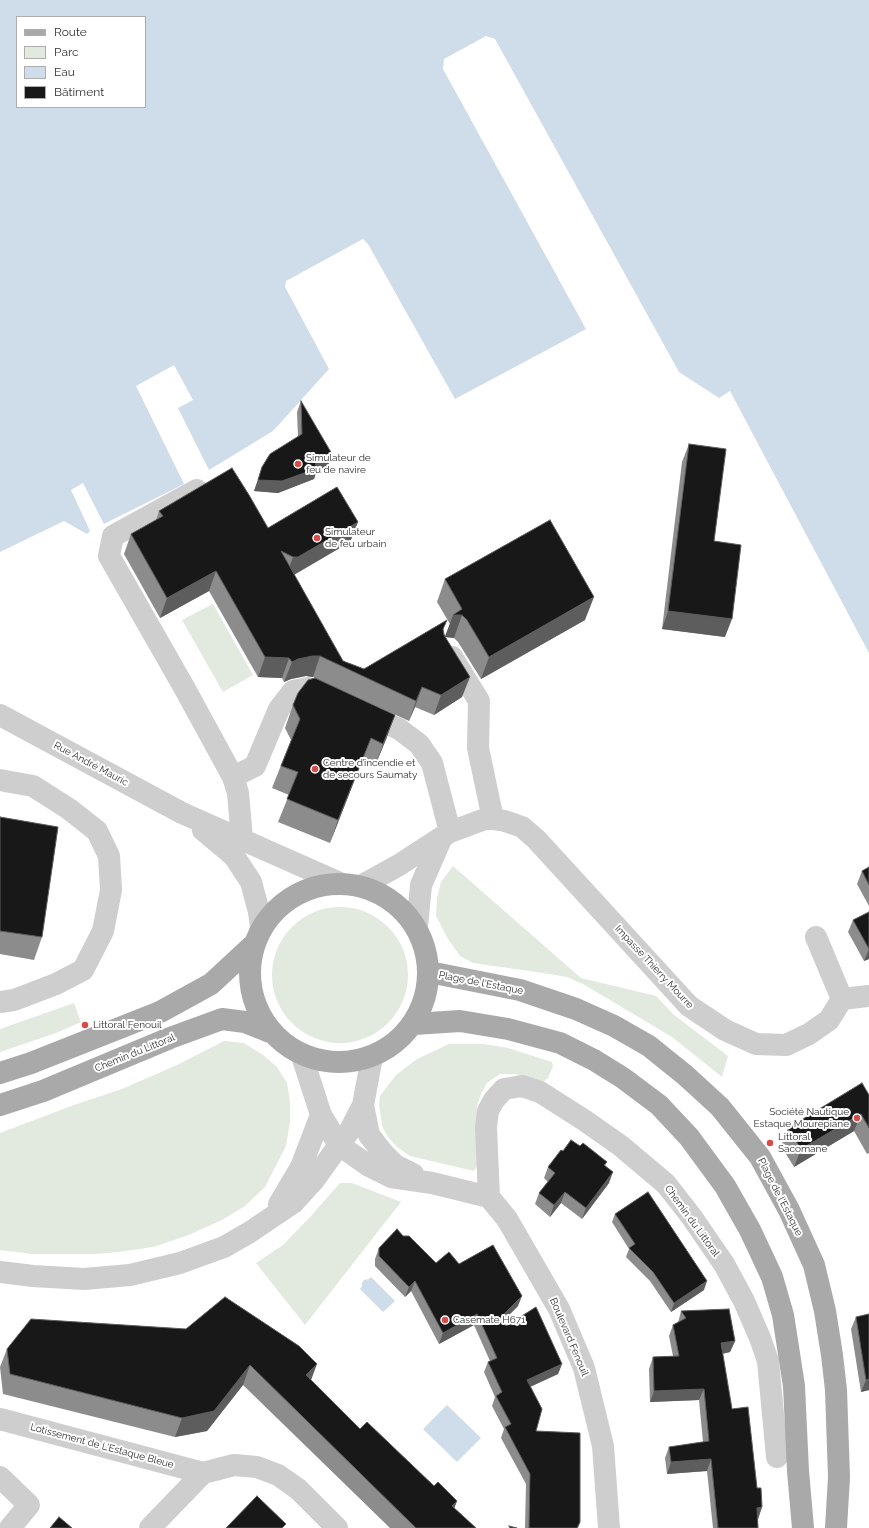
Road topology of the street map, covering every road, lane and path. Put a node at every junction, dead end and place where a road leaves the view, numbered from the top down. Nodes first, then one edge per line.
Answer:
1 (215, 479) edge
2 (448, 649) edge
3 (0, 715) edge
4 (233, 777) junction
5 (0, 780) edge
6 (182, 813) junction
7 (493, 819) junction
8 (446, 835) junction
9 (242, 839) junction
10 (350, 885) junction
11 (261, 926) junction
12 (417, 927) junction
13 (816, 937) dead end
14 (252, 946) junction
15 (429, 972) junction
16 (869, 996) edge
17 (842, 999) junction
18 (0, 1002) edge
19 (414, 1024) junction
20 (270, 1032) junction
21 (302, 1056) junction
22 (372, 1057) junction
23 (0, 1073) edge
24 (0, 1105) edge
25 (363, 1105) junction
26 (321, 1115) junction
27 (339, 1145) junction
28 (432, 1183) junction
29 (489, 1197) junction
30 (268, 1220) junction
31 (0, 1272) edge
32 (0, 1419) edge
33 (777, 1457) dead end
34 (203, 1473) junction
35 (0, 1477) edge
36 (10, 1528) edge
37 (150, 1528) edge
38 (337, 1528) edge
39 (609, 1528) edge
40 (803, 1528) edge
41 (836, 1528) edge

1 - 4 street
2 - 7 street
3 - 6 street, Rue André Mauric
4 - 8 street
4 - 9 street
5 - 18 street
6 - 9 street, Rue André Mauric
6 - 11 street, Rue André Mauric
7 - 8 street, Impasse Thierry Mourre
7 - 17 street, Impasse Thierry Mourre
8 - 10 street, Impasse Thierry Mourre
8 - 12 street
9 - 10 street, Rue André Mauric
10 - 11 main road
10 - 12 main road
11 - 14 main road
12 - 15 main road
13 - 17 street
14 - 20 main road
14 - 23 main road
15 - 19 main road
15 - 41 main road, Plage de l'Estaque
16 - 17 street
19 - 22 main road
19 - 40 main road
20 - 21 main road
20 - 24 main road, Chemin du Littoral
21 - 22 main road
21 - 26 street
22 - 25 street
25 - 27 street
25 - 28 street
26 - 27 street
26 - 30 street
27 - 28 street
27 - 30 street
28 - 29 street
29 - 33 street, Chemin du Littoral
29 - 39 street, Boulevard Fenouil
30 - 31 street
32 - 34 street, Lotissement de L'Estaque Bleue
34 - 37 street
34 - 38 street
35 - 36 street

